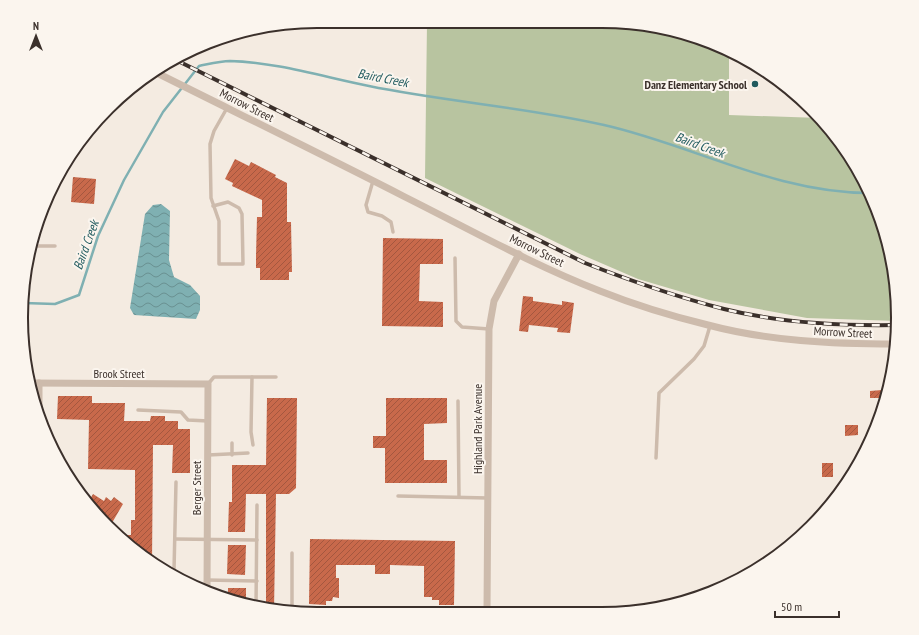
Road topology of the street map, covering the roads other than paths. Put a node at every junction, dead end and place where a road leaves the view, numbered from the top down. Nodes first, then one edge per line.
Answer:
1 (161, 75) edge
2 (228, 107) junction
3 (373, 181) junction
4 (213, 206) junction
5 (393, 232) dead end
6 (37, 246) edge
7 (55, 246) dead end
8 (519, 254) junction
9 (455, 258) dead end
10 (710, 326) junction
11 (489, 329) junction
12 (890, 344) edge
13 (252, 377) junction
14 (276, 378) dead end
15 (39, 383) joint
16 (208, 384) junction
17 (39, 396) edge
18 (458, 401) dead end
19 (138, 410) dead end
20 (208, 421) junction
21 (232, 443) dead end
22 (253, 445) dead end
23 (248, 453) dead end
24 (208, 455) junction
25 (232, 455) junction
26 (656, 458) dead end
27 (176, 482) dead end
28 (398, 496) dead end
29 (459, 497) junction
30 (488, 498) junction
31 (257, 505) dead end
32 (175, 539) junction
33 (207, 539) junction
34 (257, 540) junction
35 (292, 553) dead end
36 (174, 569) edge
37 (207, 580) junction
38 (257, 581) junction
39 (207, 585) edge
40 (256, 600) edge
41 (292, 606) edge
42 (487, 607) edge

1 - 2 street, Morrow Street
2 - 3 street, Morrow Street
2 - 4 lane
3 - 5 lane
3 - 8 street, Morrow Street
4 - 4 lane
6 - 7 lane
8 - 10 street, Morrow Street
8 - 11 street, Highland Park Avenue
9 - 11 lane
10 - 12 street, Morrow Street
10 - 26 lane
11 - 30 street, Highland Park Avenue
13 - 14 lane
13 - 16 lane
13 - 22 lane
15 - 16 street, Brook Street
15 - 17 street
16 - 20 street, Berger Street
18 - 29 lane
19 - 20 lane
20 - 24 street, Berger Street
21 - 25 lane
23 - 25 lane
24 - 25 lane
24 - 33 street, Berger Street
27 - 32 lane
28 - 29 lane
29 - 30 lane
30 - 42 street, Highland Park Avenue
31 - 34 lane
32 - 33 lane
32 - 36 lane
33 - 34 lane
33 - 37 street, Berger Street
34 - 38 lane
35 - 41 lane
37 - 38 lane
37 - 39 street, Berger Street
38 - 40 lane

